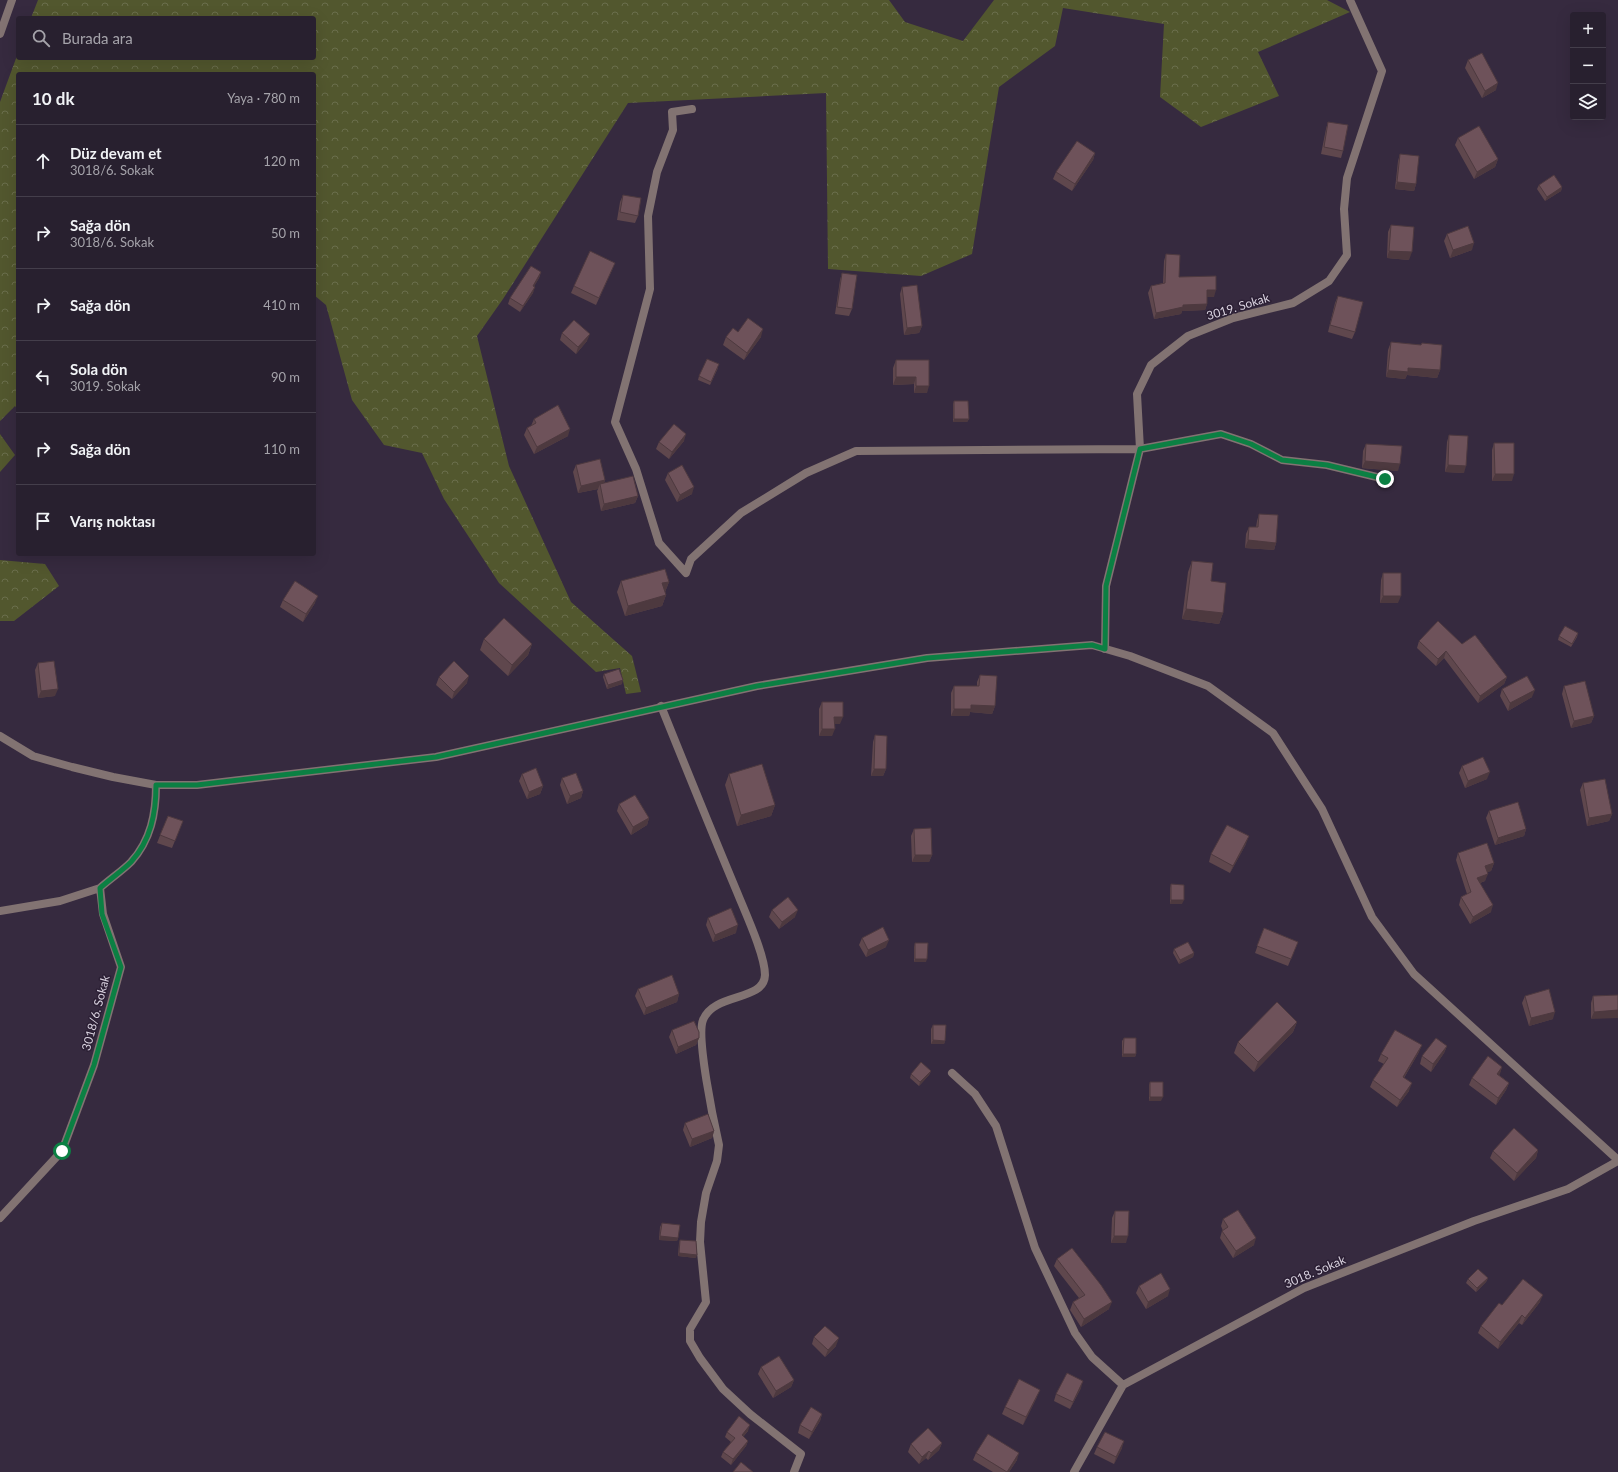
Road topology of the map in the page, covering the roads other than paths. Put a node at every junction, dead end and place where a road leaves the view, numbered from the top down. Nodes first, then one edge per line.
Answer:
1 (12, 0) edge
2 (1350, 0) edge
3 (0, 34) edge
4 (692, 109) dead end
5 (1140, 449) junction
6 (1385, 479) dead end
7 (1105, 649) junction
8 (661, 706) junction
9 (0, 736) edge
10 (156, 785) junction
11 (100, 888) junction
12 (0, 911) edge
13 (952, 1073) dead end
14 (1618, 1161) edge
15 (0, 1218) edge
16 (1123, 1385) junction
17 (794, 1472) edge
18 (1074, 1472) edge

1 - 3 street
2 - 5 street, 3019. Sokak
4 - 5 street
5 - 6 street
5 - 7 street, 3019. Sokak
7 - 8 street
7 - 14 street
8 - 10 street
8 - 17 street
9 - 10 street
10 - 11 street
11 - 12 street
11 - 15 street, 3018/6. Sokak
13 - 16 street
14 - 16 street, 3018. Sokak
16 - 18 street

